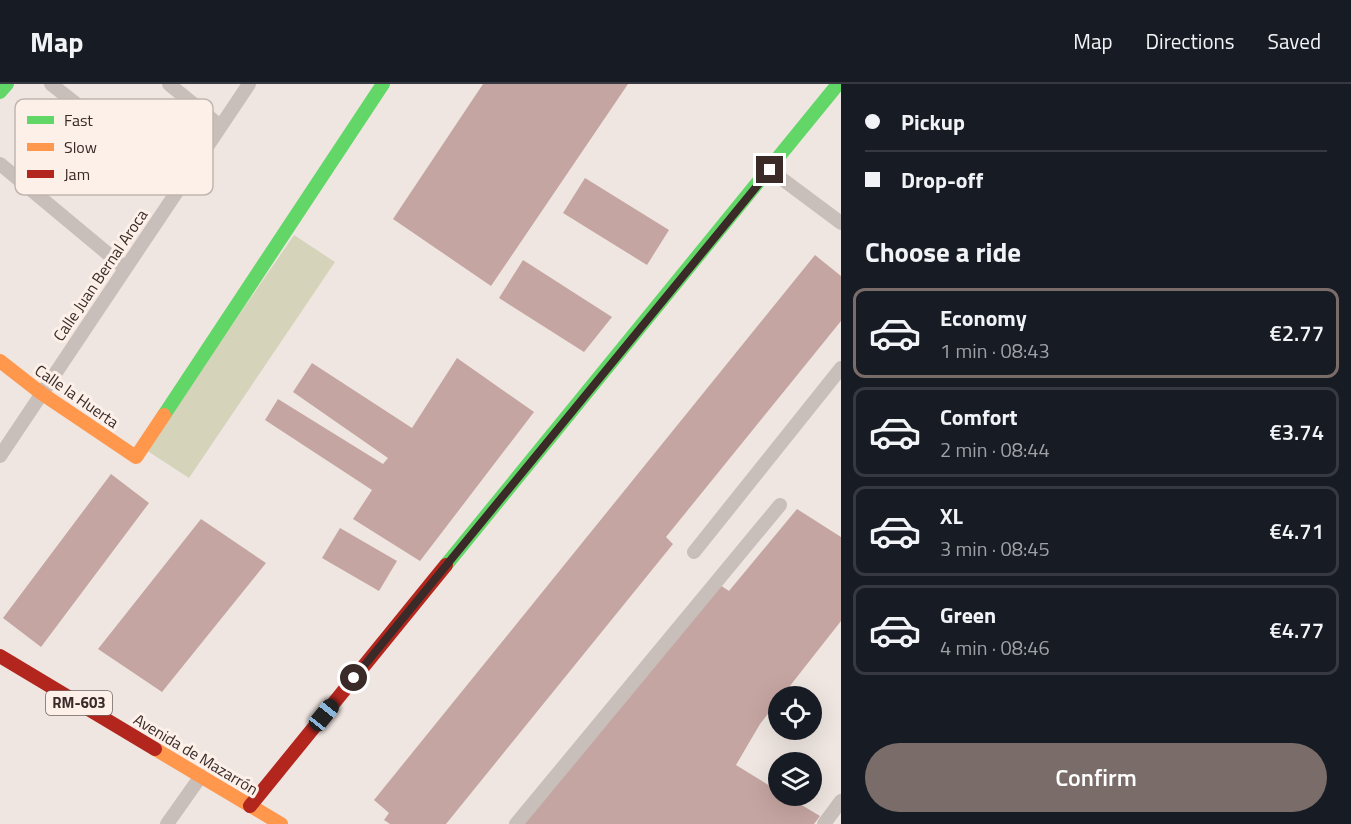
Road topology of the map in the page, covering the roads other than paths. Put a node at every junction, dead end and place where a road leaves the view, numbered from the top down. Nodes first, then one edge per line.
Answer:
1 (7, 84) edge
2 (51, 84) edge
3 (169, 84) edge
4 (249, 84) edge
5 (383, 84) edge
6 (836, 86) edge
7 (0, 92) edge
8 (70, 99) edge
9 (187, 99) edge
10 (213, 120) edge
11 (220, 126) junction
12 (213, 136) edge
13 (0, 164) edge
14 (770, 170) junction
15 (15, 176) edge
16 (37, 195) edge
17 (174, 195) edge
18 (841, 223) edge
19 (125, 268) junction
20 (0, 361) edge
21 (841, 369) edge
22 (41, 393) junction
23 (0, 456) edge
24 (780, 506) dead end
25 (694, 552) dead end
26 (0, 656) edge
27 (201, 776) junction
28 (841, 801) edge
29 (250, 806) junction
30 (167, 824) edge
31 (281, 824) edge
32 (516, 824) edge
33 (824, 824) edge

1 - 7 street
2 - 8 street
3 - 9 street
4 - 11 street, Calle Juan Bernal Aroca
5 - 22 street, Calle la Huerta
6 - 14 street
10 - 11 street
11 - 12 street, Calle Juan Bernal Aroca
13 - 15 street
14 - 18 street
14 - 29 street
16 - 19 street
17 - 19 street, Calle Juan Bernal Aroca
19 - 22 street, Calle Juan Bernal Aroca
20 - 22 street, Calle la Huerta
21 - 25 street
22 - 23 street, Calle Juan Bernal Aroca
24 - 32 street
26 - 27 street, Avenida de Mazarrón / RM-603
27 - 29 street, Avenida de Mazarrón / RM-603
27 - 30 street
28 - 33 street
29 - 31 street, Avenida de Mazarrón / RM-603

